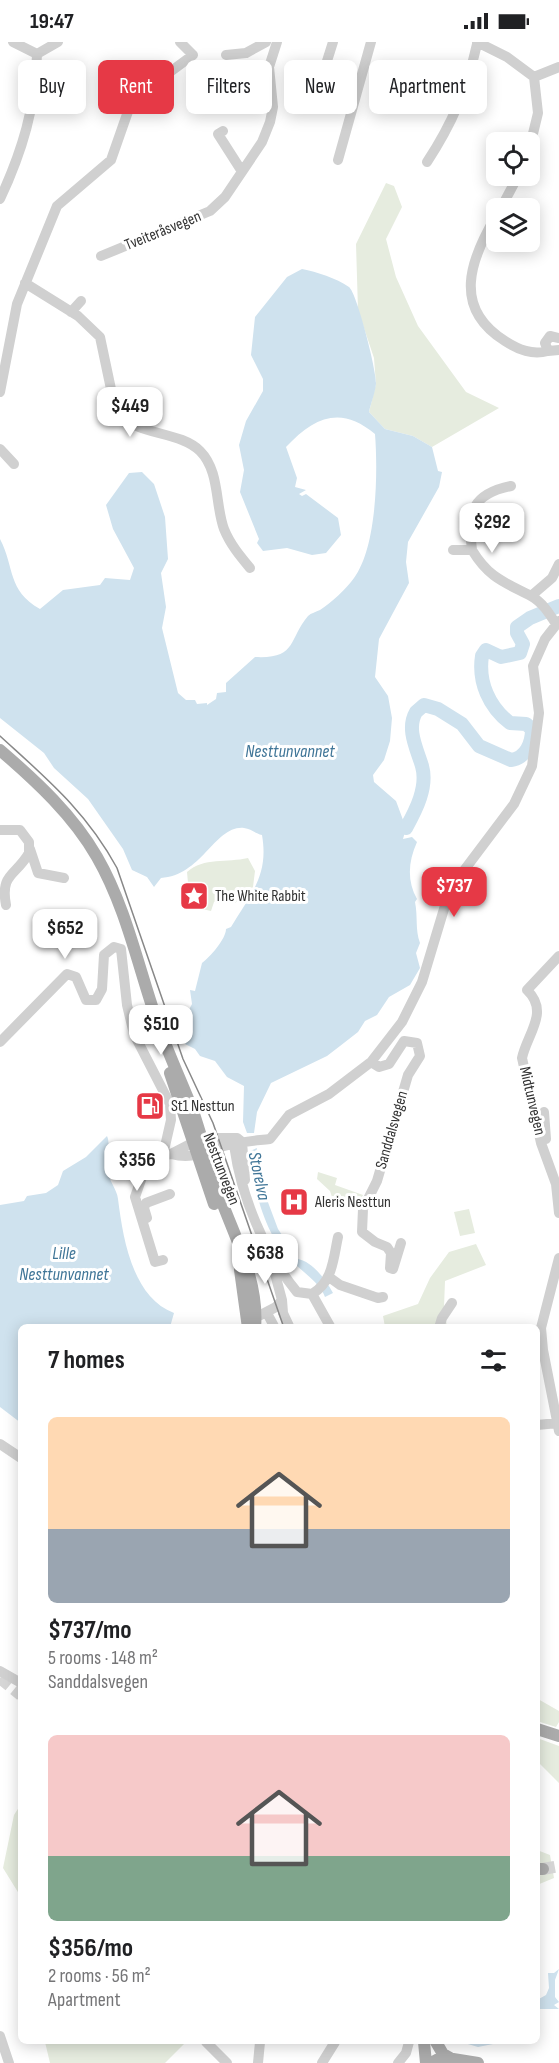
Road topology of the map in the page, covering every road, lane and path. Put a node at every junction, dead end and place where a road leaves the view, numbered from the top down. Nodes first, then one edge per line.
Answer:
1 (13, 42) edge
2 (58, 42) edge
3 (180, 42) edge
4 (266, 42) edge
5 (277, 42) edge
6 (333, 42) edge
7 (371, 42) edge
8 (477, 43) edge
9 (37, 54) junction
10 (226, 55) dead end
11 (327, 60) edge
12 (559, 67) edge
13 (534, 77) junction
14 (221, 132) dead end
15 (533, 132) edge
16 (338, 160) dead end
17 (427, 162) dead end
18 (242, 170) junction
19 (0, 199) edge
20 (486, 233) edge
21 (101, 256) dead end
22 (25, 283) junction
23 (81, 301) dead end
24 (72, 312) junction
25 (559, 338) edge
26 (554, 350) edge
27 (0, 392) edge
28 (0, 449) edge
29 (14, 464) dead end
30 (511, 486) dead end
31 (453, 550) dead end
32 (472, 550) junction
33 (559, 564) edge
34 (250, 568) dead end
35 (531, 596) junction
36 (558, 622) edge
37 (0, 755) edge
38 (0, 830) edge
39 (30, 849) junction
40 (64, 878) dead end
41 (6, 905) dead end
42 (559, 956) edge
43 (0, 1042) edge
44 (371, 1062) junction
45 (544, 1112) dead end
46 (197, 1140) junction
47 (240, 1143) junction
48 (167, 1154) junction
49 (202, 1155) junction
50 (545, 1156) junction
51 (170, 1194) dead end
52 (559, 1213) edge
53 (146, 1227) junction
54 (338, 1238) dead end
55 (264, 1239) junction
56 (401, 1244) dead end
57 (156, 1249) dead end
58 (559, 1258) edge
59 (163, 1260) dead end
60 (331, 1279) junction
61 (315, 1293) junction
62 (380, 1295) dead end
63 (282, 1300) junction
64 (452, 1302) dead end
65 (257, 1320) edge
66 (288, 1324) edge
67 (329, 1324) edge
68 (441, 1324) edge
69 (540, 1425) edge
70 (558, 1427) edge
71 (0, 1444) edge
72 (18, 1456) edge
73 (0, 1671) edge
74 (18, 1681) edge
75 (540, 1730) edge
76 (559, 1736) edge
77 (0, 2036) edge
78 (208, 2044) edge
79 (260, 2044) edge
80 (334, 2044) edge
81 (424, 2044) edge
82 (437, 2044) edge
83 (408, 2047) edge
84 (453, 2060) edge
85 (9, 2063) edge
86 (227, 2063) edge
87 (258, 2063) edge
88 (322, 2063) edge
89 (398, 2063) edge
90 (426, 2063) edge
91 (431, 2063) edge
92 (478, 2063) edge

1 - 9 street
2 - 9 street
3 - 22 street
4 - 10 street
5 - 18 street, Tveiteråsvegen
6 - 11 street
7 - 16 street
8 - 13 street
8 - 17 street
9 - 19 street
12 - 13 street
13 - 15 street
14 - 18 street
18 - 21 street, Tveiteråsvegen
20 - 26 street
22 - 24 street
22 - 27 street
23 - 24 street
24 - 34 street
25 - 26 street
28 - 29 street
30 - 32 street
31 - 32 street
32 - 35 street
33 - 35 street
35 - 36 street
36 - 44 street, Sanddalsvegen
37 - 46 main road, Nesttunvegen
38 - 39 street
39 - 40 street
39 - 41 street
42 - 50 street, Midtunvegen
43 - 48 street
44 - 47 street, Sanddalsvegen
44 - 56 street, Sanddalsvegen
45 - 50 street, Midtunvegen
46 - 47 street, Sanddalsvegen
46 - 48 street
46 - 49 main road, Nesttunvegen
47 - 49 street, Sanddalsvegen
47 - 55 street, Nesttunvegen
48 - 49 street
48 - 53 street
49 - 65 main road, Nesttunvegen
49 - 65 main road, Nesttunvegen
50 - 52 street, Midtunvegen
51 - 53 street
53 - 57 street
53 - 59 street
54 - 60 street
55 - 61 street, Nesttunvegen
55 - 63 street, Nesttunvegen
58 - 70 street
60 - 61 street
60 - 62 street
61 - 67 street
63 - 65 street
63 - 66 street, Nesttunvegen
64 - 68 street
69 - 70 street
71 - 72 street
73 - 74 street
75 - 76 main road
77 - 85 street
78 - 86 street
79 - 87 street
80 - 88 street
81 - 90 main road
82 - 84 main road
83 - 89 street
84 - 91 main road
84 - 92 main road

